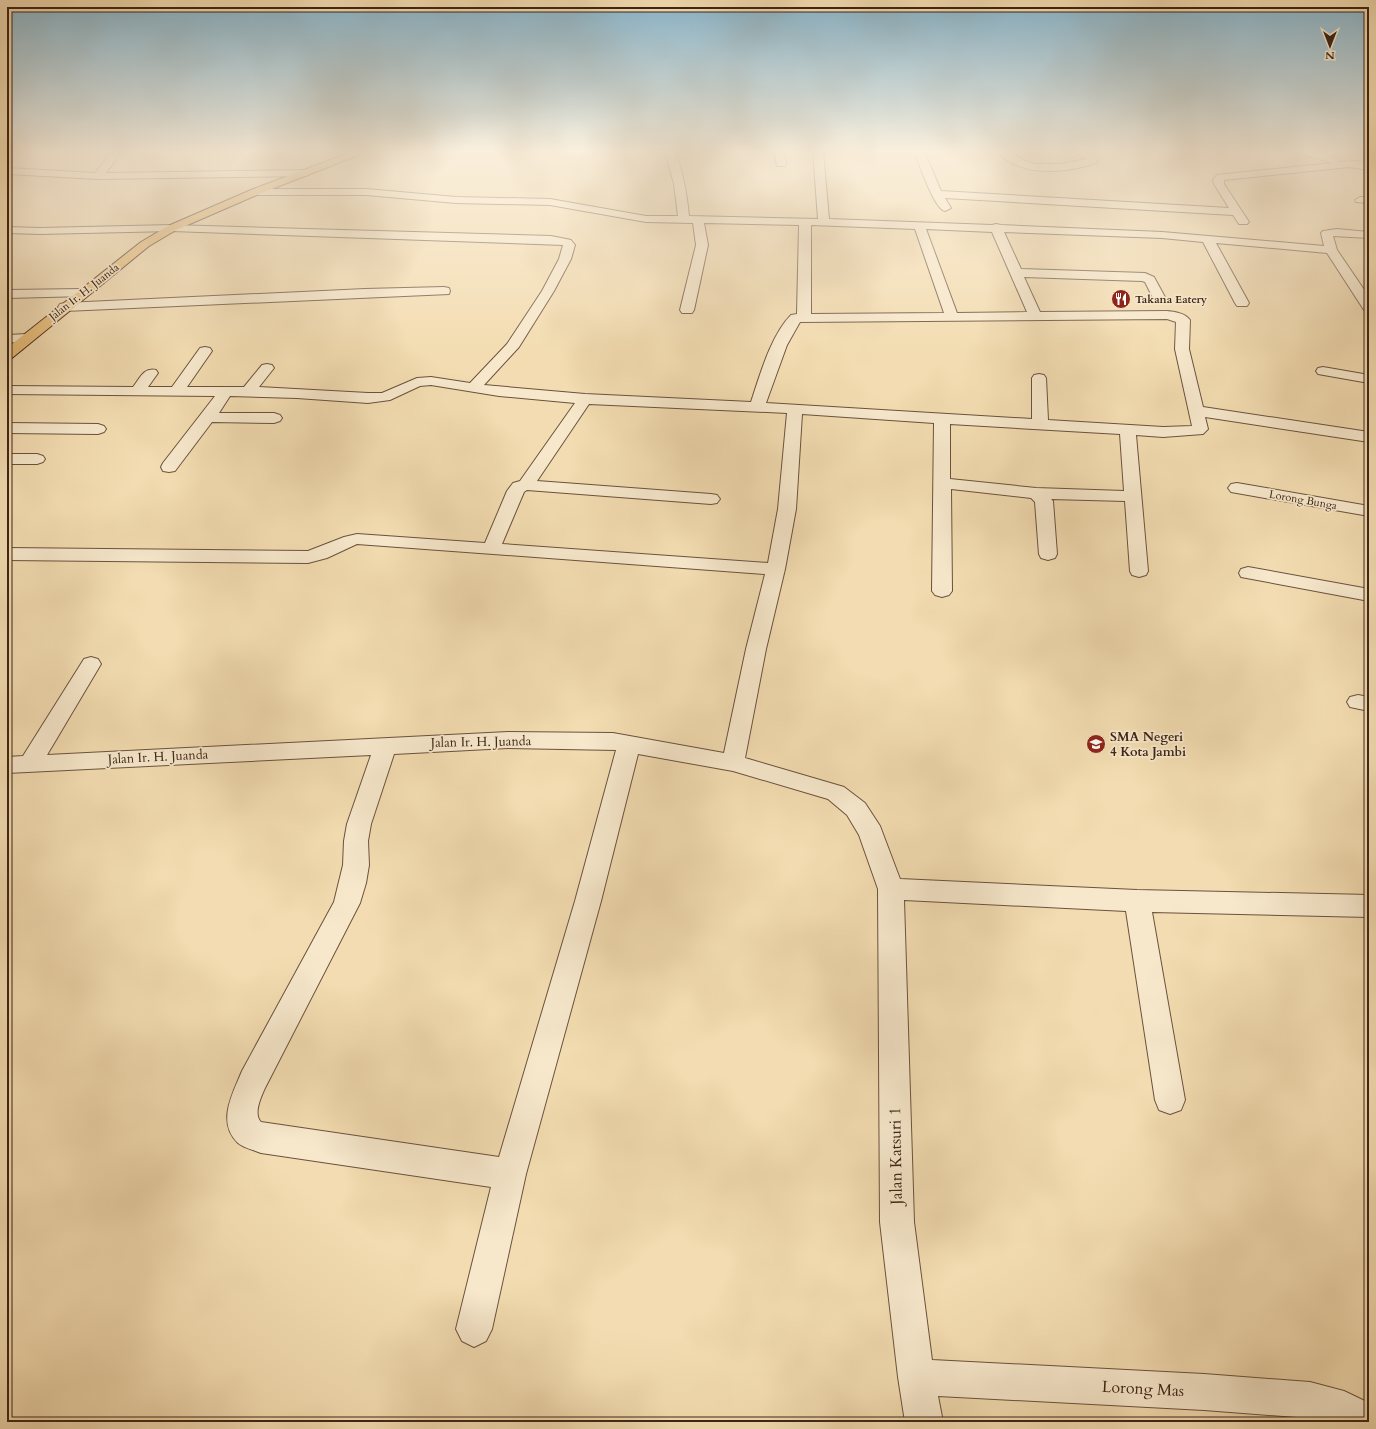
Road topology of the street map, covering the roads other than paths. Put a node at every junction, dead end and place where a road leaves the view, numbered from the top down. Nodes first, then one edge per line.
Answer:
1 (196, 218) edge
2 (632, 218) edge
3 (824, 218) edge
4 (949, 218) edge
5 (1241, 218) edge
6 (684, 219) joint
7 (698, 219) junction
8 (805, 221) junction
9 (824, 222) junction
10 (919, 225) junction
11 (953, 226) junction
12 (996, 227) junction
13 (172, 228) junction
14 (7, 230) edge
15 (1369, 234) edge
16 (1207, 238) junction
17 (1255, 242) junction
18 (1331, 250) junction
19 (1016, 273) junction
20 (444, 292) dead end
21 (7, 294) edge
22 (82, 294) junction
23 (1160, 300) dead end
24 (1242, 303) dead end
25 (65, 307) junction
26 (1369, 307) edge
27 (687, 310) dead end
28 (952, 316) junction
29 (1035, 316) junction
30 (804, 317) junction
31 (26, 338) junction
32 (7, 339) edge
33 (204, 351) dead end
34 (7, 354) edge
35 (267, 368) dead end
36 (1323, 371) dead end
37 (151, 372) dead end
38 (1039, 378) dead end
39 (1369, 379) edge
40 (474, 387) junction
41 (7, 390) edge
42 (138, 391) junction
43 (226, 391) junction
44 (248, 391) junction
45 (176, 392) junction
46 (585, 399) junction
47 (757, 407) junction
48 (795, 410) junction
49 (1196, 411) junction
50 (208, 417) junction
51 (274, 418) dead end
52 (942, 418) junction
53 (1040, 424) junction
54 (7, 428) edge
55 (98, 428) dead end
56 (1128, 429) junction
57 (1369, 437) edge
58 (7, 459) edge
59 (37, 459) dead end
60 (169, 467) dead end
61 (942, 483) junction
62 (526, 485) junction
63 (1237, 488) dead end
64 (1036, 493) junction
65 (1133, 496) junction
66 (711, 499) dead end
67 (1369, 512) edge
68 (491, 549) junction
69 (7, 554) edge
70 (1048, 554) dead end
71 (776, 570) junction
72 (1139, 571) dead end
73 (1248, 573) dead end
74 (942, 591) dead end
75 (1369, 595) edge
76 (91, 664) dead end
77 (386, 745) junction
78 (628, 745) junction
79 (733, 763) junction
80 (30, 764) junction
81 (7, 765) edge
82 (891, 889) junction
83 (1137, 901) junction
84 (1369, 906) edge
85 (1170, 1100) dead end
86 (510, 1174) junction
87 (474, 1329) dead end
88 (916, 1377) junction
89 (924, 1422) edge
90 (1366, 1422) edge

1 - 13 main road, Jalan Ir. H. Juanda
2 - 6 street
3 - 9 street
4 - 11 street
5 - 17 street
6 - 7 street
7 - 8 street
7 - 27 street
8 - 9 street
8 - 30 street
9 - 10 street
10 - 11 street
10 - 28 street
11 - 12 street
12 - 16 street
12 - 19 street
13 - 14 street
13 - 22 main road, Jalan Ir. H. Juanda
13 - 40 street
15 - 18 street
16 - 17 street
16 - 24 street
17 - 18 street
18 - 26 street
19 - 23 street
19 - 29 street
20 - 25 street
21 - 22 street
22 - 25 main road, Jalan Ir. H. Juanda
25 - 31 main road, Jalan Ir. H. Juanda
28 - 29 street
28 - 30 street
29 - 49 street
30 - 47 street
31 - 32 street
31 - 34 main road, Jalan Ir. H. Juanda
33 - 45 street
35 - 44 street
36 - 39 street
37 - 42 street
38 - 53 street
40 - 44 street
40 - 46 street
41 - 42 street
42 - 45 street
43 - 44 street
43 - 45 street
43 - 50 street
46 - 47 street
46 - 62 street
47 - 48 street
48 - 52 street
48 - 71 street
49 - 56 street
49 - 57 street
50 - 51 street
50 - 60 street
52 - 53 street
52 - 61 street
53 - 56 street
54 - 55 street
56 - 65 street
58 - 59 street
61 - 64 street
61 - 74 street
62 - 66 street
62 - 68 street
63 - 67 street, Lorong Bunga
64 - 65 street
64 - 70 street
65 - 72 street
68 - 69 street
68 - 71 street
71 - 79 street
73 - 75 street
76 - 80 street
77 - 78 street, Jalan Ir. H. Juanda
77 - 80 street, Jalan Ir. H. Juanda
77 - 86 street
78 - 79 street, Jalan Ir. H. Juanda
78 - 86 street
79 - 82 street, Jalan Ir. H. Juanda
80 - 81 street, Jalan Ir. H. Juanda
82 - 83 street
82 - 88 street, Jalan Katsuri 1
83 - 84 street
83 - 85 street
86 - 87 street
88 - 89 street, Jalan Katsuri 1
88 - 90 street, Lorong Mas

